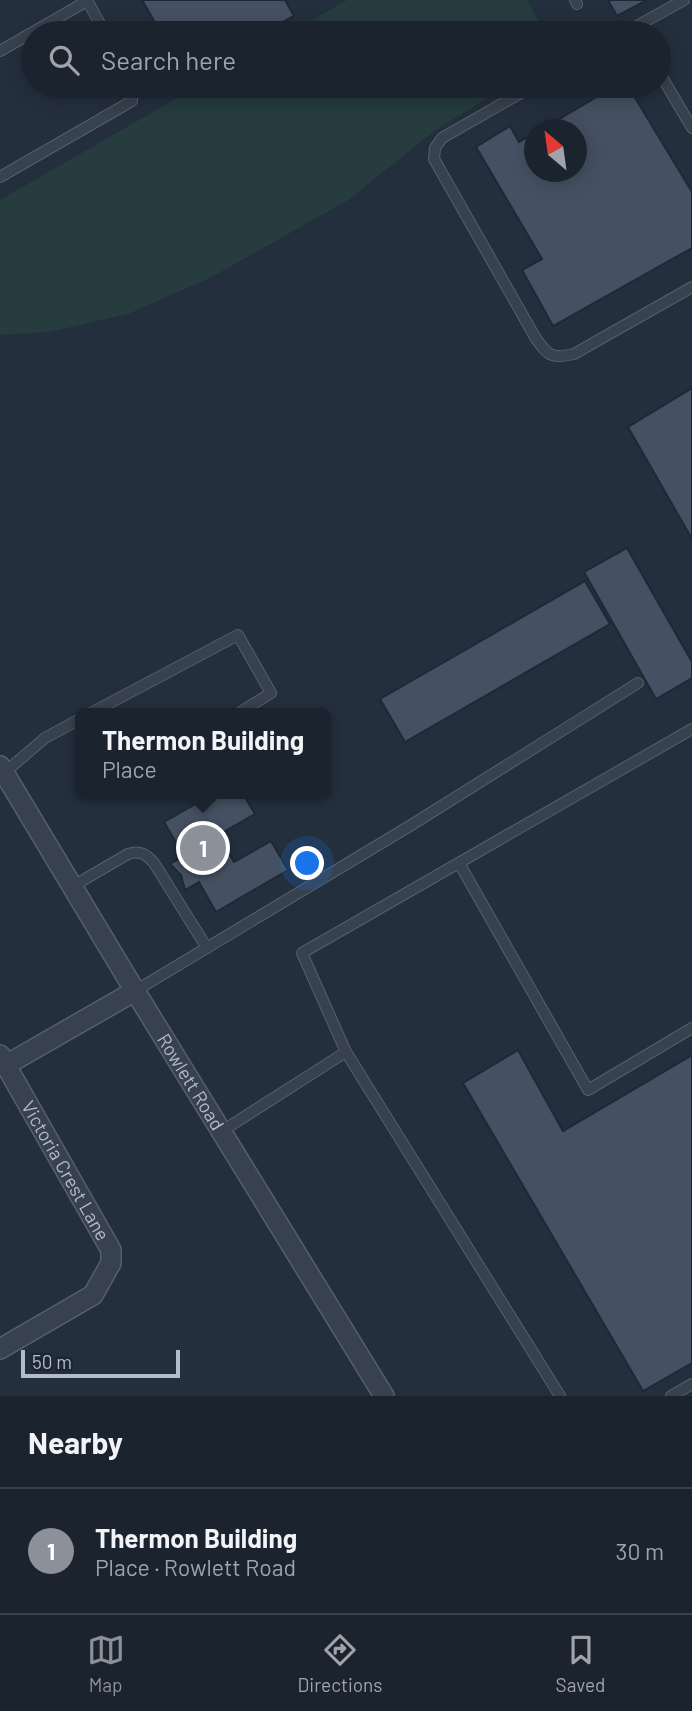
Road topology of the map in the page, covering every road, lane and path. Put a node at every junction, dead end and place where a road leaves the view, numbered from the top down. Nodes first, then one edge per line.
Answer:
1 (684, 0) edge
2 (87, 1) edge
3 (52, 21) edge
4 (98, 21) edge
5 (649, 21) edge
6 (21, 39) edge
7 (0, 51) edge
8 (671, 92) edge
9 (132, 98) edge
10 (512, 98) edge
11 (692, 128) edge
12 (0, 177) edge
13 (692, 287) edge
14 (638, 683) dead end
15 (100, 708) edge
16 (247, 708) edge
17 (75, 722) edge
18 (692, 729) edge
19 (2, 769) edge
20 (459, 863) junction
21 (73, 887) junction
22 (207, 948) junction
23 (135, 991) junction
24 (692, 1028) edge
25 (346, 1052) junction
26 (3, 1060) edge
27 (222, 1131) junction
28 (0, 1349) edge
29 (692, 1384) edge
30 (384, 1396) edge
31 (561, 1396) edge
32 (671, 1396) edge

1 - 5 lane
2 - 3 lane
2 - 4 lane
6 - 7 lane
8 - 11 lane
9 - 12 lane
10 - 13 lane
14 - 22 lane
15 - 16 lane
17 - 19 lane
18 - 20 lane
19 - 21 street, Rowlett Road
20 - 24 lane
20 - 25 lane
21 - 22 lane
21 - 23 street, Rowlett Road
22 - 23 lane
23 - 26 street, Victoria Crest Lane
23 - 27 street, Rowlett Road
25 - 27 lane
25 - 31 lane
26 - 28 street, Victoria Crest Lane
27 - 30 street, Rowlett Road
29 - 32 lane

